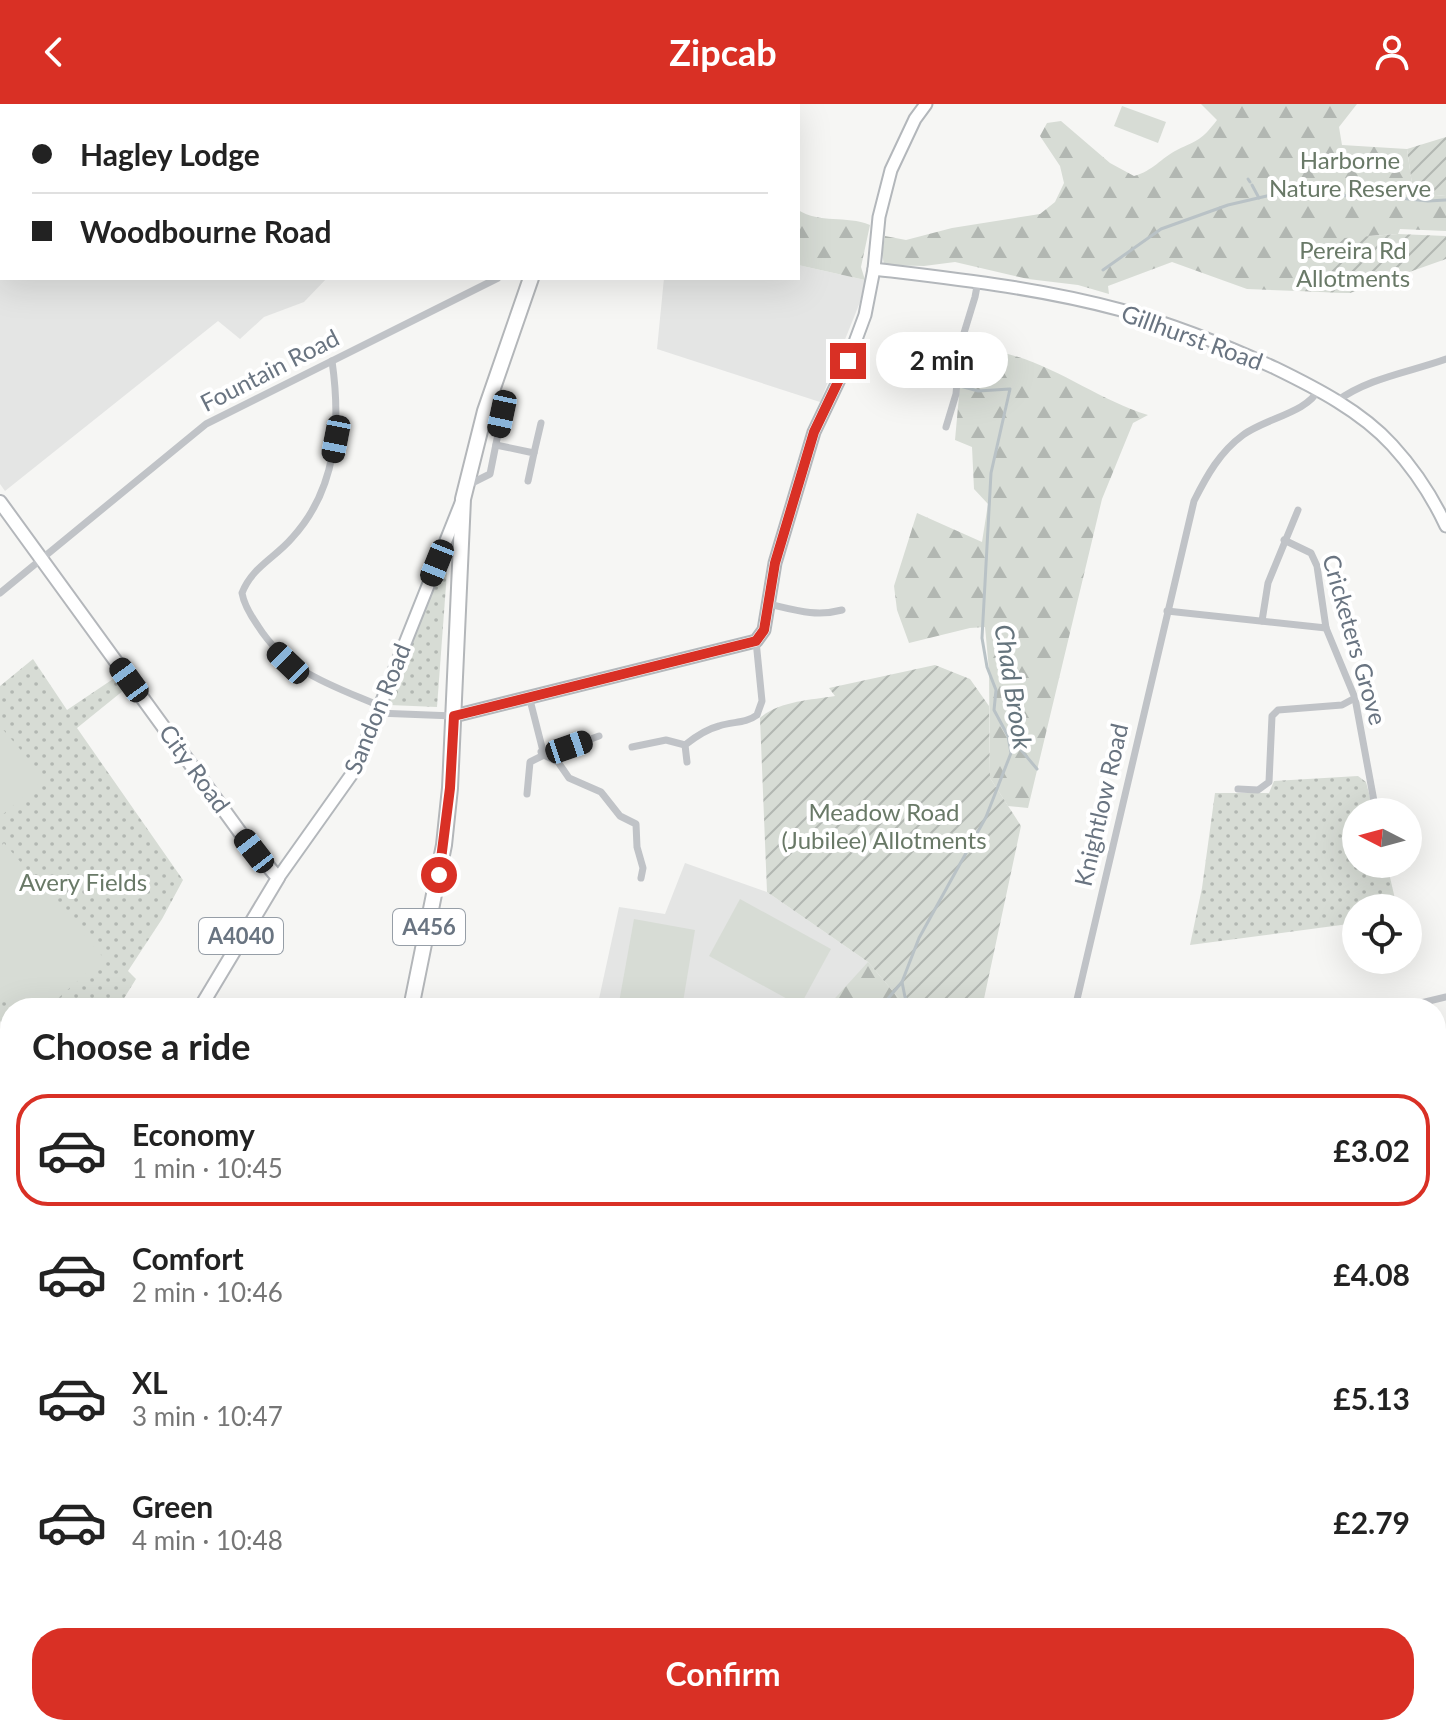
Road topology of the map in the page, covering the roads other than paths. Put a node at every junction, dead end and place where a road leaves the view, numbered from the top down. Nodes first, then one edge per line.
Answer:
1 (926, 104) edge
2 (874, 269) junction
3 (494, 280) edge
4 (530, 280) edge
5 (978, 281) junction
6 (1446, 359) edge
7 (332, 361) junction
8 (1318, 390) junction
9 (1337, 401) junction
10 (488, 402) junction
11 (541, 423) dead end
12 (946, 427) dead end
13 (496, 445) junction
14 (534, 453) junction
15 (528, 481) dead end
16 (464, 492) junction
17 (0, 502) edge
18 (1298, 510) dead end
19 (1446, 526) edge
20 (1284, 540) junction
21 (459, 547) junction
22 (42, 559) junction
23 (437, 563) junction
24 (0, 593) edge
25 (769, 604) junction
26 (842, 610) dead end
27 (1167, 611) junction
28 (1262, 621) junction
29 (1326, 628) junction
30 (756, 641) junction
31 (529, 696) junction
32 (1355, 698) junction
33 (378, 709) junction
34 (454, 716) junction
35 (599, 736) dead end
36 (685, 745) junction
37 (632, 747) dead end
38 (543, 754) junction
39 (687, 762) dead end
40 (1238, 789) dead end
41 (527, 794) dead end
42 (1373, 798) edge
43 (278, 878) junction
44 (641, 878) dead end
45 (206, 998) edge
46 (413, 998) edge
47 (1077, 998) edge

1 - 2 street
2 - 5 street, Gillhurst Road
2 - 25 street
3 - 7 street, Fountain Road
4 - 10 highway, A456
5 - 8 street, Gillhurst Road
5 - 12 street
6 - 9 street
7 - 22 street, Fountain Road
7 - 33 street
8 - 9 street, Gillhurst Road
8 - 27 street, Knightlow Road
9 - 19 street, Gillhurst Road
10 - 13 street
10 - 16 highway, A456
11 - 14 street
13 - 14 street
13 - 16 street
14 - 15 street
16 - 21 highway, A456
16 - 23 street, Sandon Road
17 - 22 main road, City Road
18 - 20 street
20 - 28 street
20 - 29 street, Cricketers Grove
21 - 23 street
21 - 34 highway, A456
22 - 24 street, Fountain Road
22 - 43 main road, City Road
23 - 33 street, Sandon Road
25 - 26 street
25 - 30 street
27 - 28 street
27 - 47 street, Knightlow Road
28 - 29 street
29 - 32 street, Cricketers Grove
30 - 31 street
30 - 36 street
31 - 34 street
31 - 38 street
32 - 40 street
32 - 42 street, Cricketers Grove
33 - 34 street
33 - 43 street, Sandon Road
34 - 46 highway, A456
35 - 38 street
36 - 37 street
36 - 39 street
38 - 41 street
38 - 44 street
43 - 45 main road, Sandon Road / A4040

